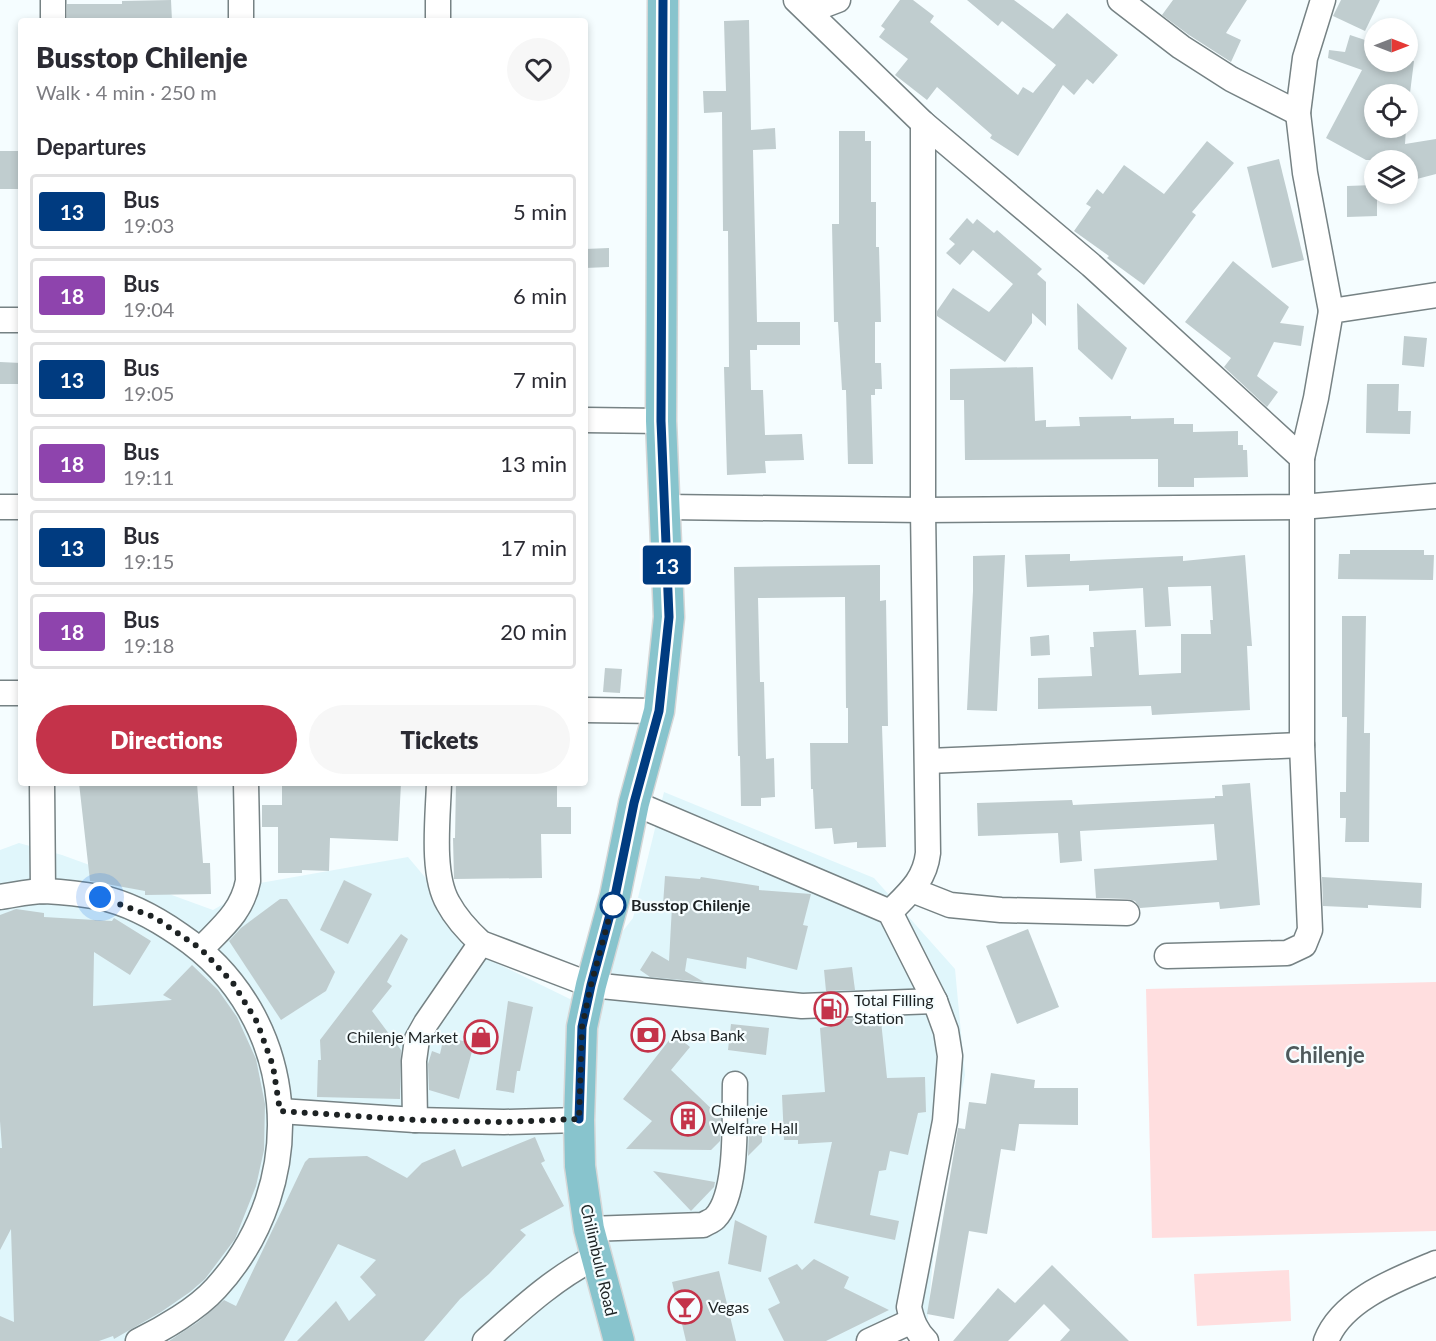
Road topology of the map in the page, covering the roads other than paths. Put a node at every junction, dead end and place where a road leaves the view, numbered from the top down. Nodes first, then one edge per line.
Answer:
1 (54, 0) edge
2 (241, 0) edge
3 (438, 0) edge
4 (663, 0) edge
5 (838, 0) edge
6 (1120, 0) edge
7 (1323, 0) edge
8 (803, 6) edge
9 (53, 18) edge
10 (241, 18) edge
11 (438, 18) edge
12 (1298, 113) junction
13 (923, 123) junction
14 (1436, 295) edge
15 (1331, 311) junction
16 (0, 320) edge
17 (18, 320) edge
18 (588, 420) edge
19 (661, 421) junction
20 (1302, 458) junction
21 (1436, 496) edge
22 (0, 507) edge
23 (18, 507) edge
24 (666, 507) junction
25 (1301, 507) junction
26 (923, 510) junction
27 (0, 693) edge
28 (18, 693) edge
29 (588, 710) edge
30 (659, 711) junction
31 (1302, 745) junction
32 (928, 761) junction
33 (42, 786) edge
34 (246, 786) edge
35 (439, 786) edge
36 (634, 803) junction
37 (912, 890) junction
38 (43, 891) junction
39 (0, 897) edge
40 (891, 912) junction
41 (1127, 913) dead end
42 (481, 943) junction
43 (201, 949) junction
44 (1167, 956) dead end
45 (591, 985) junction
46 (935, 1001) junction
47 (735, 1084) dead end
48 (280, 1111) junction
49 (579, 1119) junction
50 (415, 1120) junction
51 (593, 1243) junction
52 (1436, 1263) edge
53 (912, 1321) junction
54 (138, 1341) edge
55 (485, 1341) edge
56 (619, 1341) edge
57 (869, 1341) edge
58 (926, 1341) edge
59 (1326, 1341) edge

1 - 9 street
2 - 10 street
3 - 11 street
4 - 19 main road, Chilimbulu Road
5 - 8 street
6 - 12 street
7 - 12 street
8 - 13 street
12 - 15 street
13 - 20 street
13 - 26 street
14 - 15 street
15 - 20 street
16 - 17 street
18 - 19 street
19 - 24 main road, Chilimbulu Road
20 - 25 street
21 - 25 street
22 - 23 street
24 - 26 street
24 - 30 main road, Chilimbulu Road
25 - 26 street
25 - 31 street
26 - 32 street
27 - 28 street
29 - 30 street
30 - 36 main road, Chilimbulu Road
31 - 32 street
31 - 44 street
32 - 37 street
33 - 38 street
34 - 43 street
35 - 42 street
36 - 40 street
36 - 45 main road, Chilimbulu Road
37 - 40 street
37 - 41 street
38 - 39 street
38 - 43 street
40 - 46 street
42 - 45 street
42 - 50 street
43 - 48 street
45 - 46 street
45 - 49 main road, Chilimbulu Road
46 - 53 street
47 - 51 street
48 - 50 street
48 - 54 street
49 - 50 street
49 - 51 main road, Chilimbulu Road
51 - 55 street
51 - 56 main road, Chilimbulu Road
52 - 59 street
53 - 57 street
53 - 58 street

